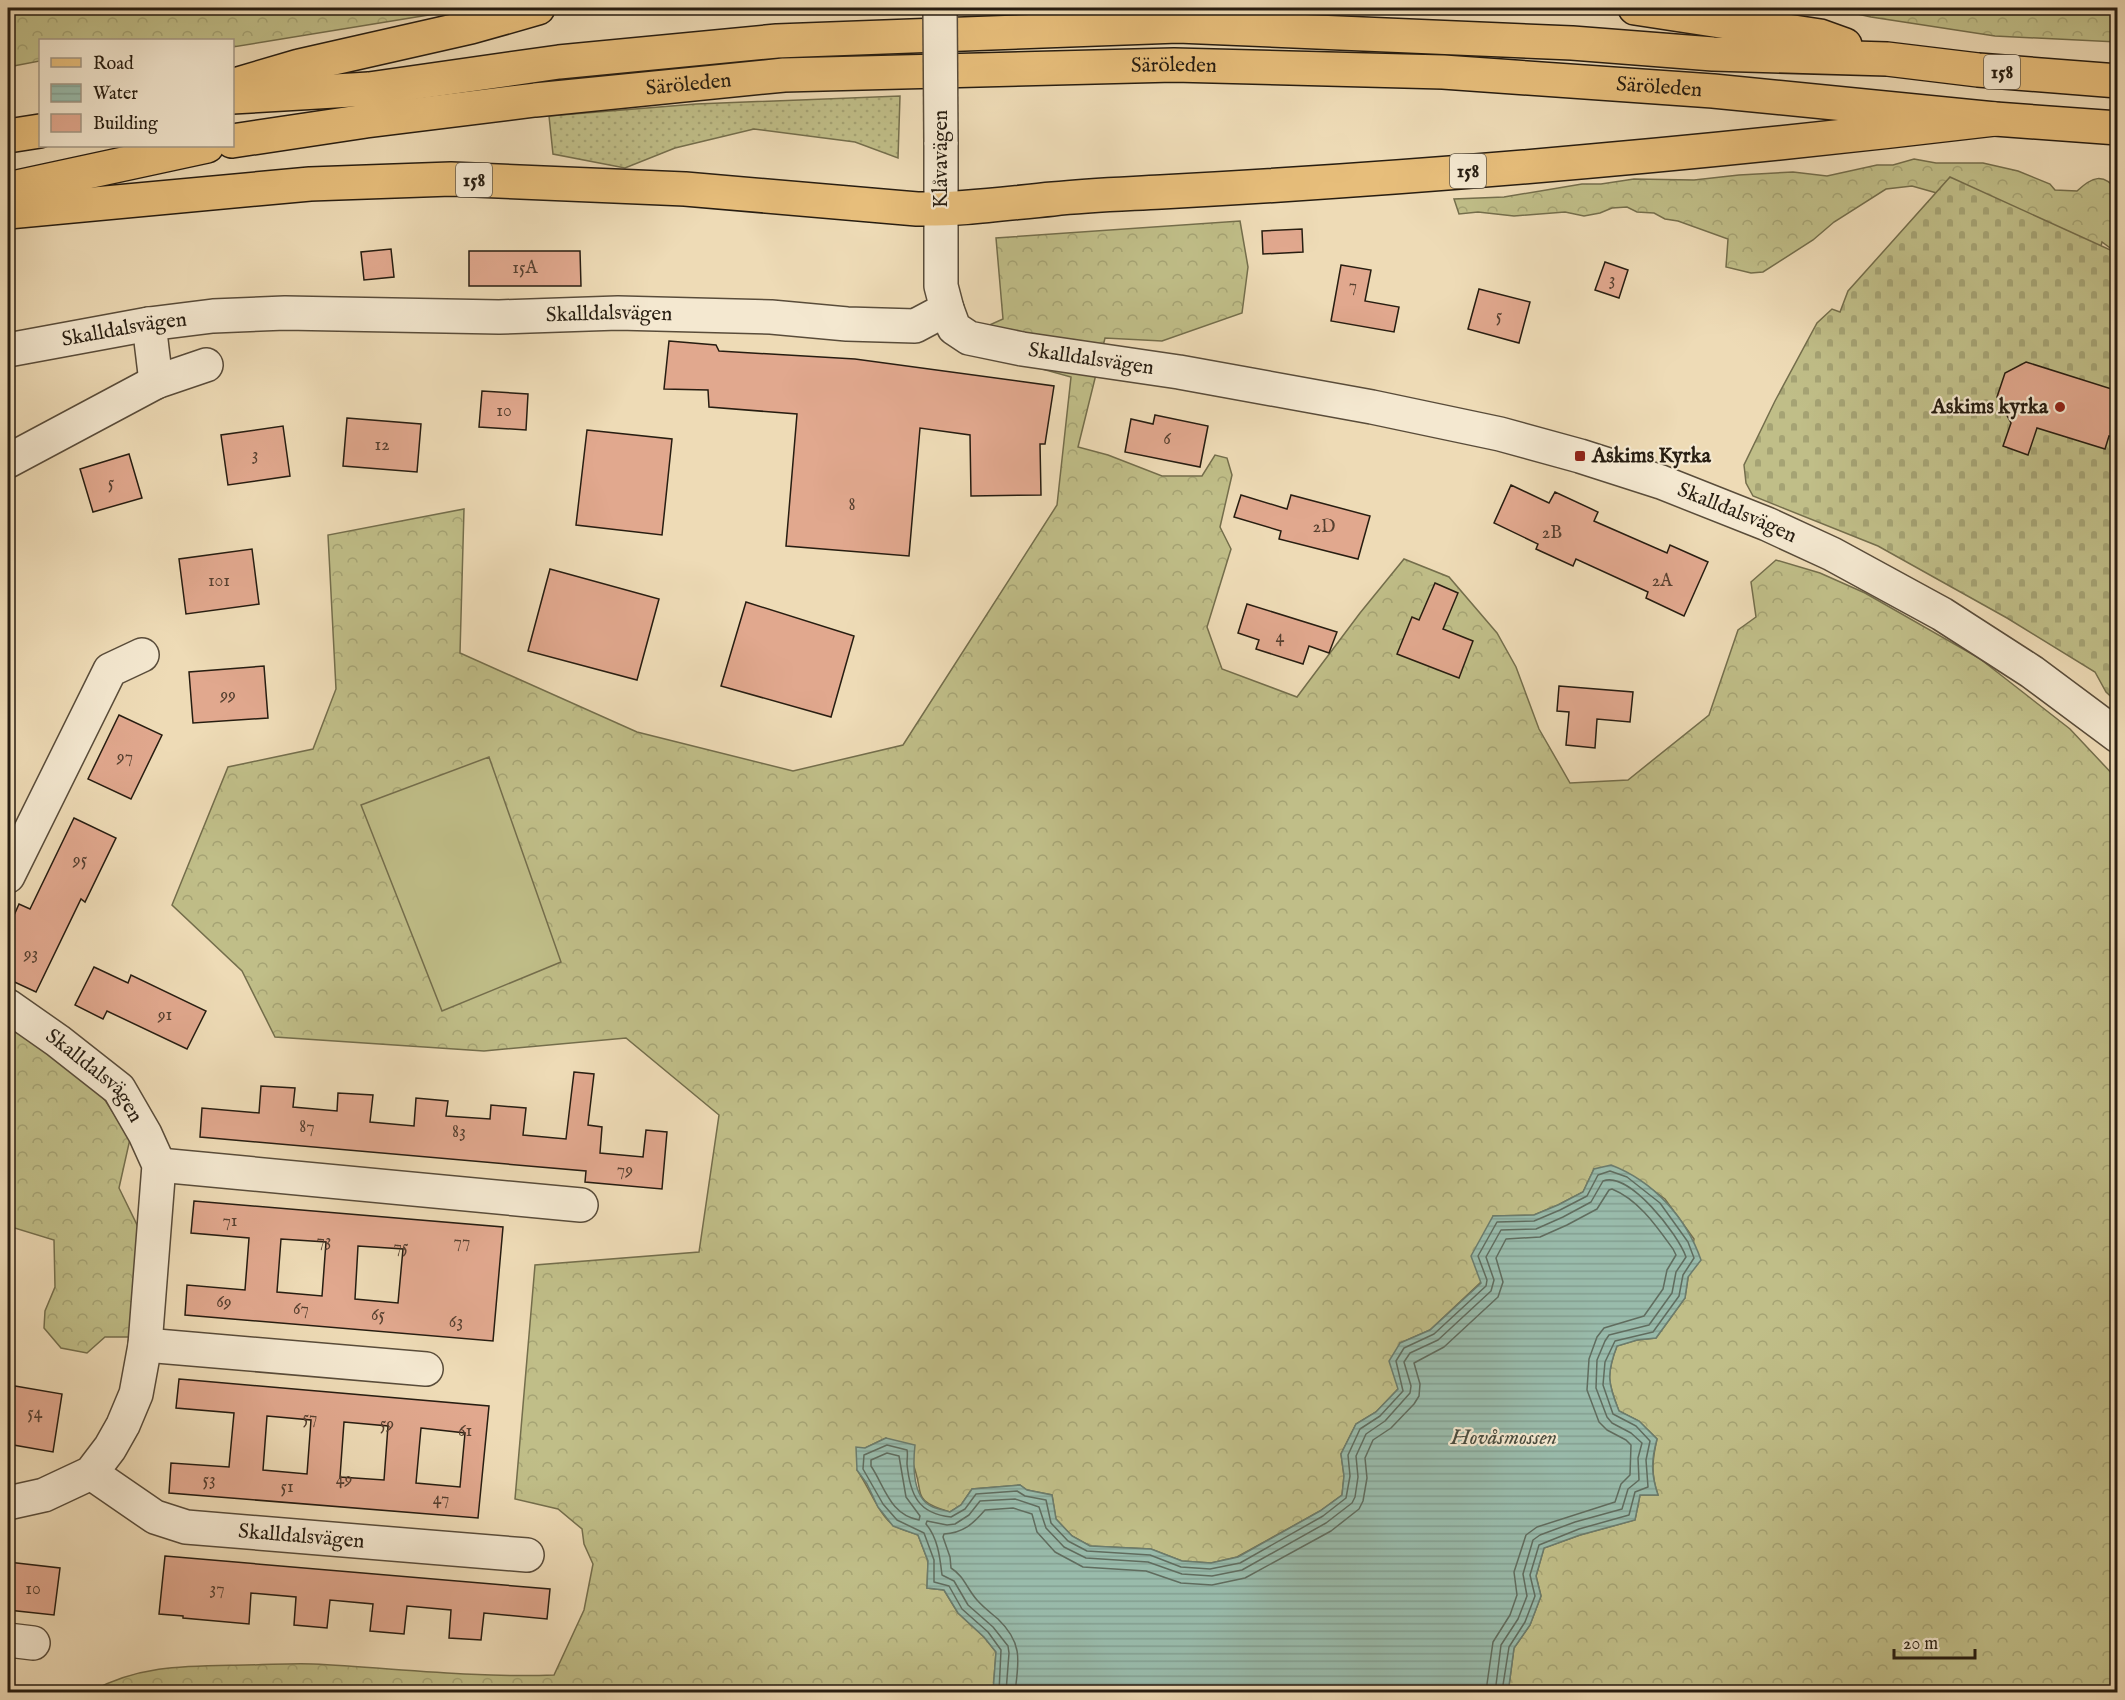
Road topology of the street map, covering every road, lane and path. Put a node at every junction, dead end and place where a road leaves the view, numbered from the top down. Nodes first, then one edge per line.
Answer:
1 (538, 8) edge
2 (940, 8) edge
3 (1635, 8) edge
4 (1887, 60) junction
5 (2118, 81) edge
6 (234, 85) edge
7 (234, 97) edge
8 (1995, 119) junction
9 (2118, 128) edge
10 (39, 131) edge
11 (8, 136) edge
12 (234, 141) edge
13 (202, 147) edge
14 (8, 189) edge
15 (941, 209) junction
16 (8, 212) edge
17 (947, 309) junction
18 (149, 324) junction
19 (8, 350) edge
20 (206, 365) dead end
21 (156, 382) junction
22 (8, 461) edge
23 (142, 655) dead end
24 (2118, 736) edge
25 (8, 876) edge
26 (8, 1006) edge
27 (159, 1165) junction
28 (581, 1205) dead end
29 (146, 1345) junction
30 (426, 1369) dead end
31 (91, 1473) junction
32 (8, 1503) edge
33 (527, 1555) dead end

1 - 6 main road
2 - 15 street, Klåvavägen, bridge
3 - 4 main road, 158
4 - 5 main road, Säröleden / 158
4 - 7 main road, Säröleden / 158
8 - 9 main road, Säröleden / 158
8 - 12 main road, Säröleden / 158
8 - 15 main road, 158
10 - 11 main road
13 - 14 main road
15 - 16 main road, 158
15 - 17 street, Klåvavägen
17 - 18 street, Skalldalsvägen
17 - 24 street, Skalldalsvägen
18 - 19 street, Skalldalsvägen
18 - 21 street
20 - 21 street
21 - 22 street
23 - 25 street
26 - 27 street, Skalldalsvägen
27 - 28 street
27 - 29 street, Skalldalsvägen
29 - 30 street
29 - 31 street, Skalldalsvägen
31 - 32 street, Skalldalsvägen
31 - 33 street, Skalldalsvägen

